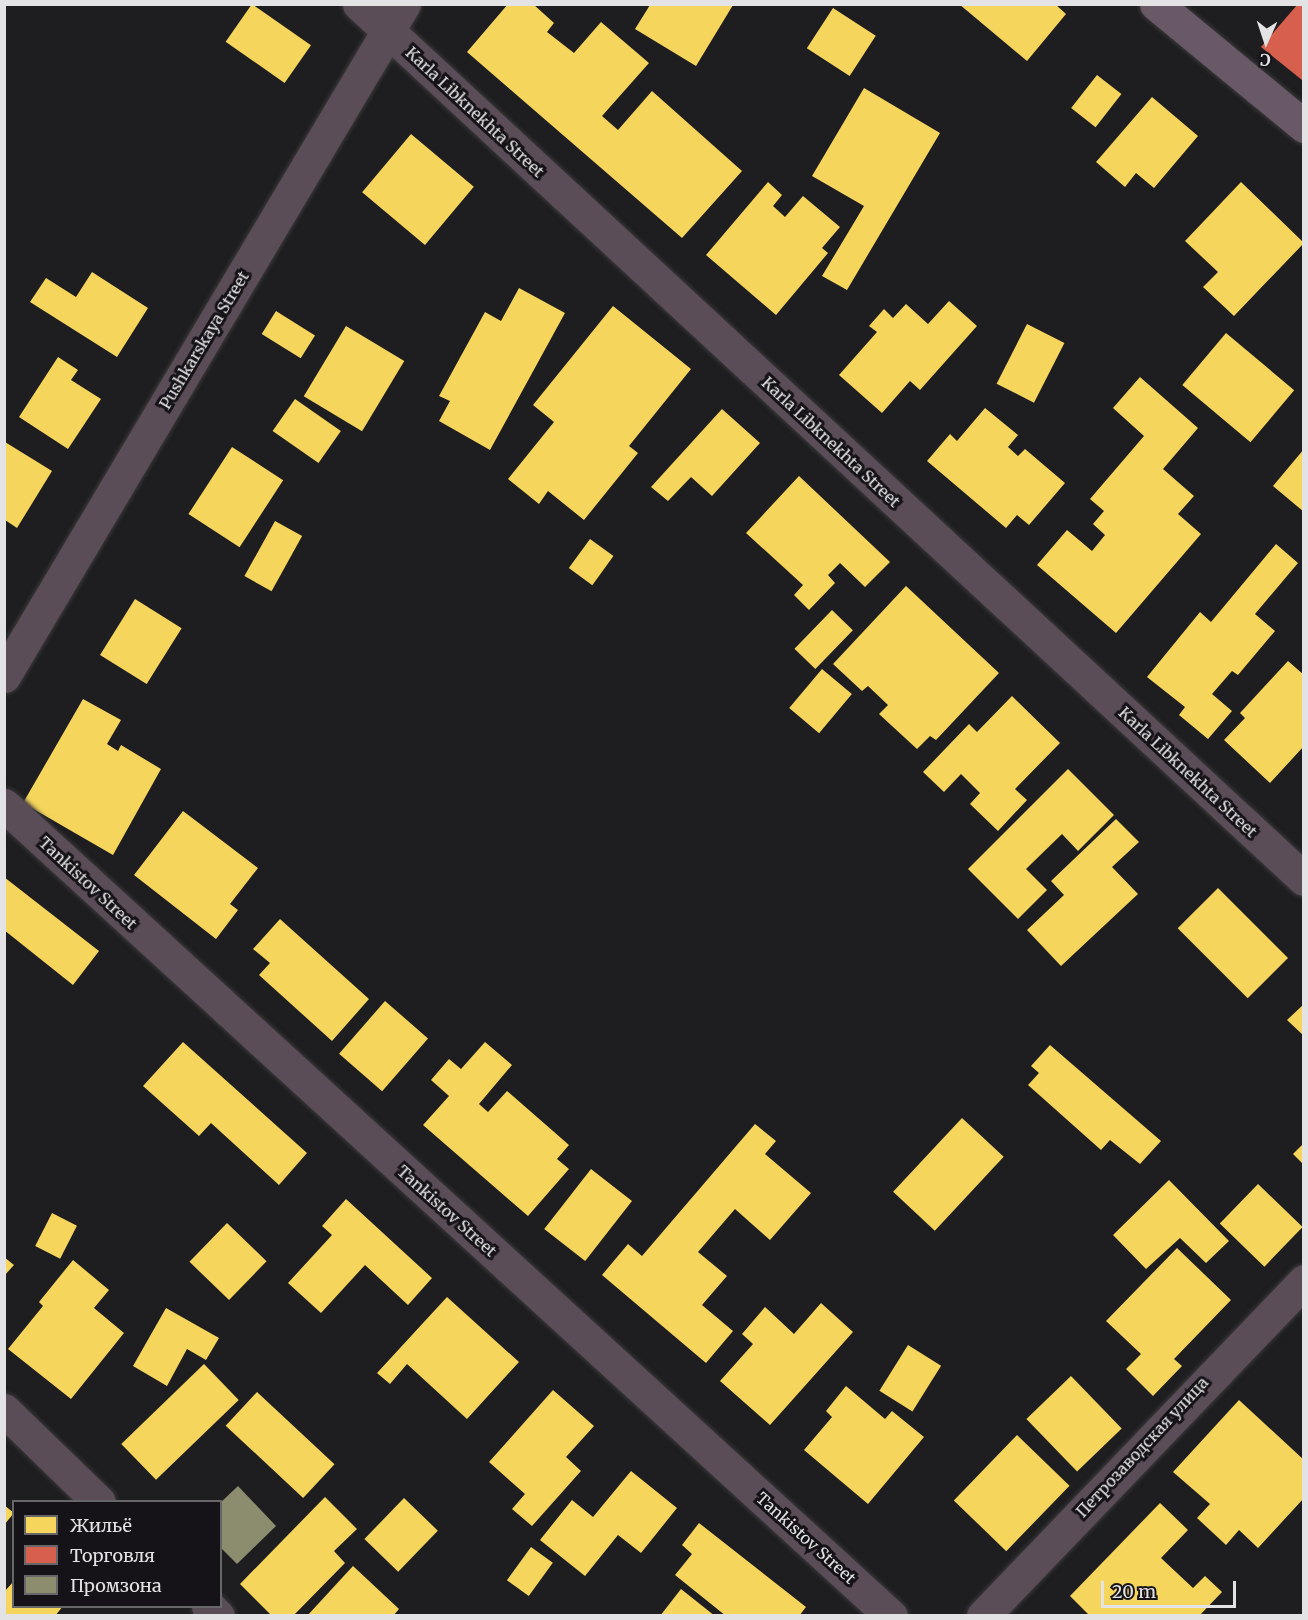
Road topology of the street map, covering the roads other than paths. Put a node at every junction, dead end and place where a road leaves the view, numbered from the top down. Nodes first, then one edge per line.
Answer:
1 (359, 4) edge
2 (1156, 4) edge
3 (396, 18) edge
4 (1304, 126) edge
5 (4, 676) edge
6 (4, 805) edge
7 (1304, 879) edge
8 (1304, 1281) edge
9 (4, 1410) edge
10 (97, 1500) edge
11 (891, 1616) edge
12 (983, 1616) edge

1 - 3 street, Karla Libknekhta Street
2 - 4 street
3 - 5 street, Pushkarskaya Street
3 - 7 street, Karla Libknekhta Street
6 - 11 street, Tankistov Street
8 - 12 street, Петрозаводская улица
9 - 10 street

